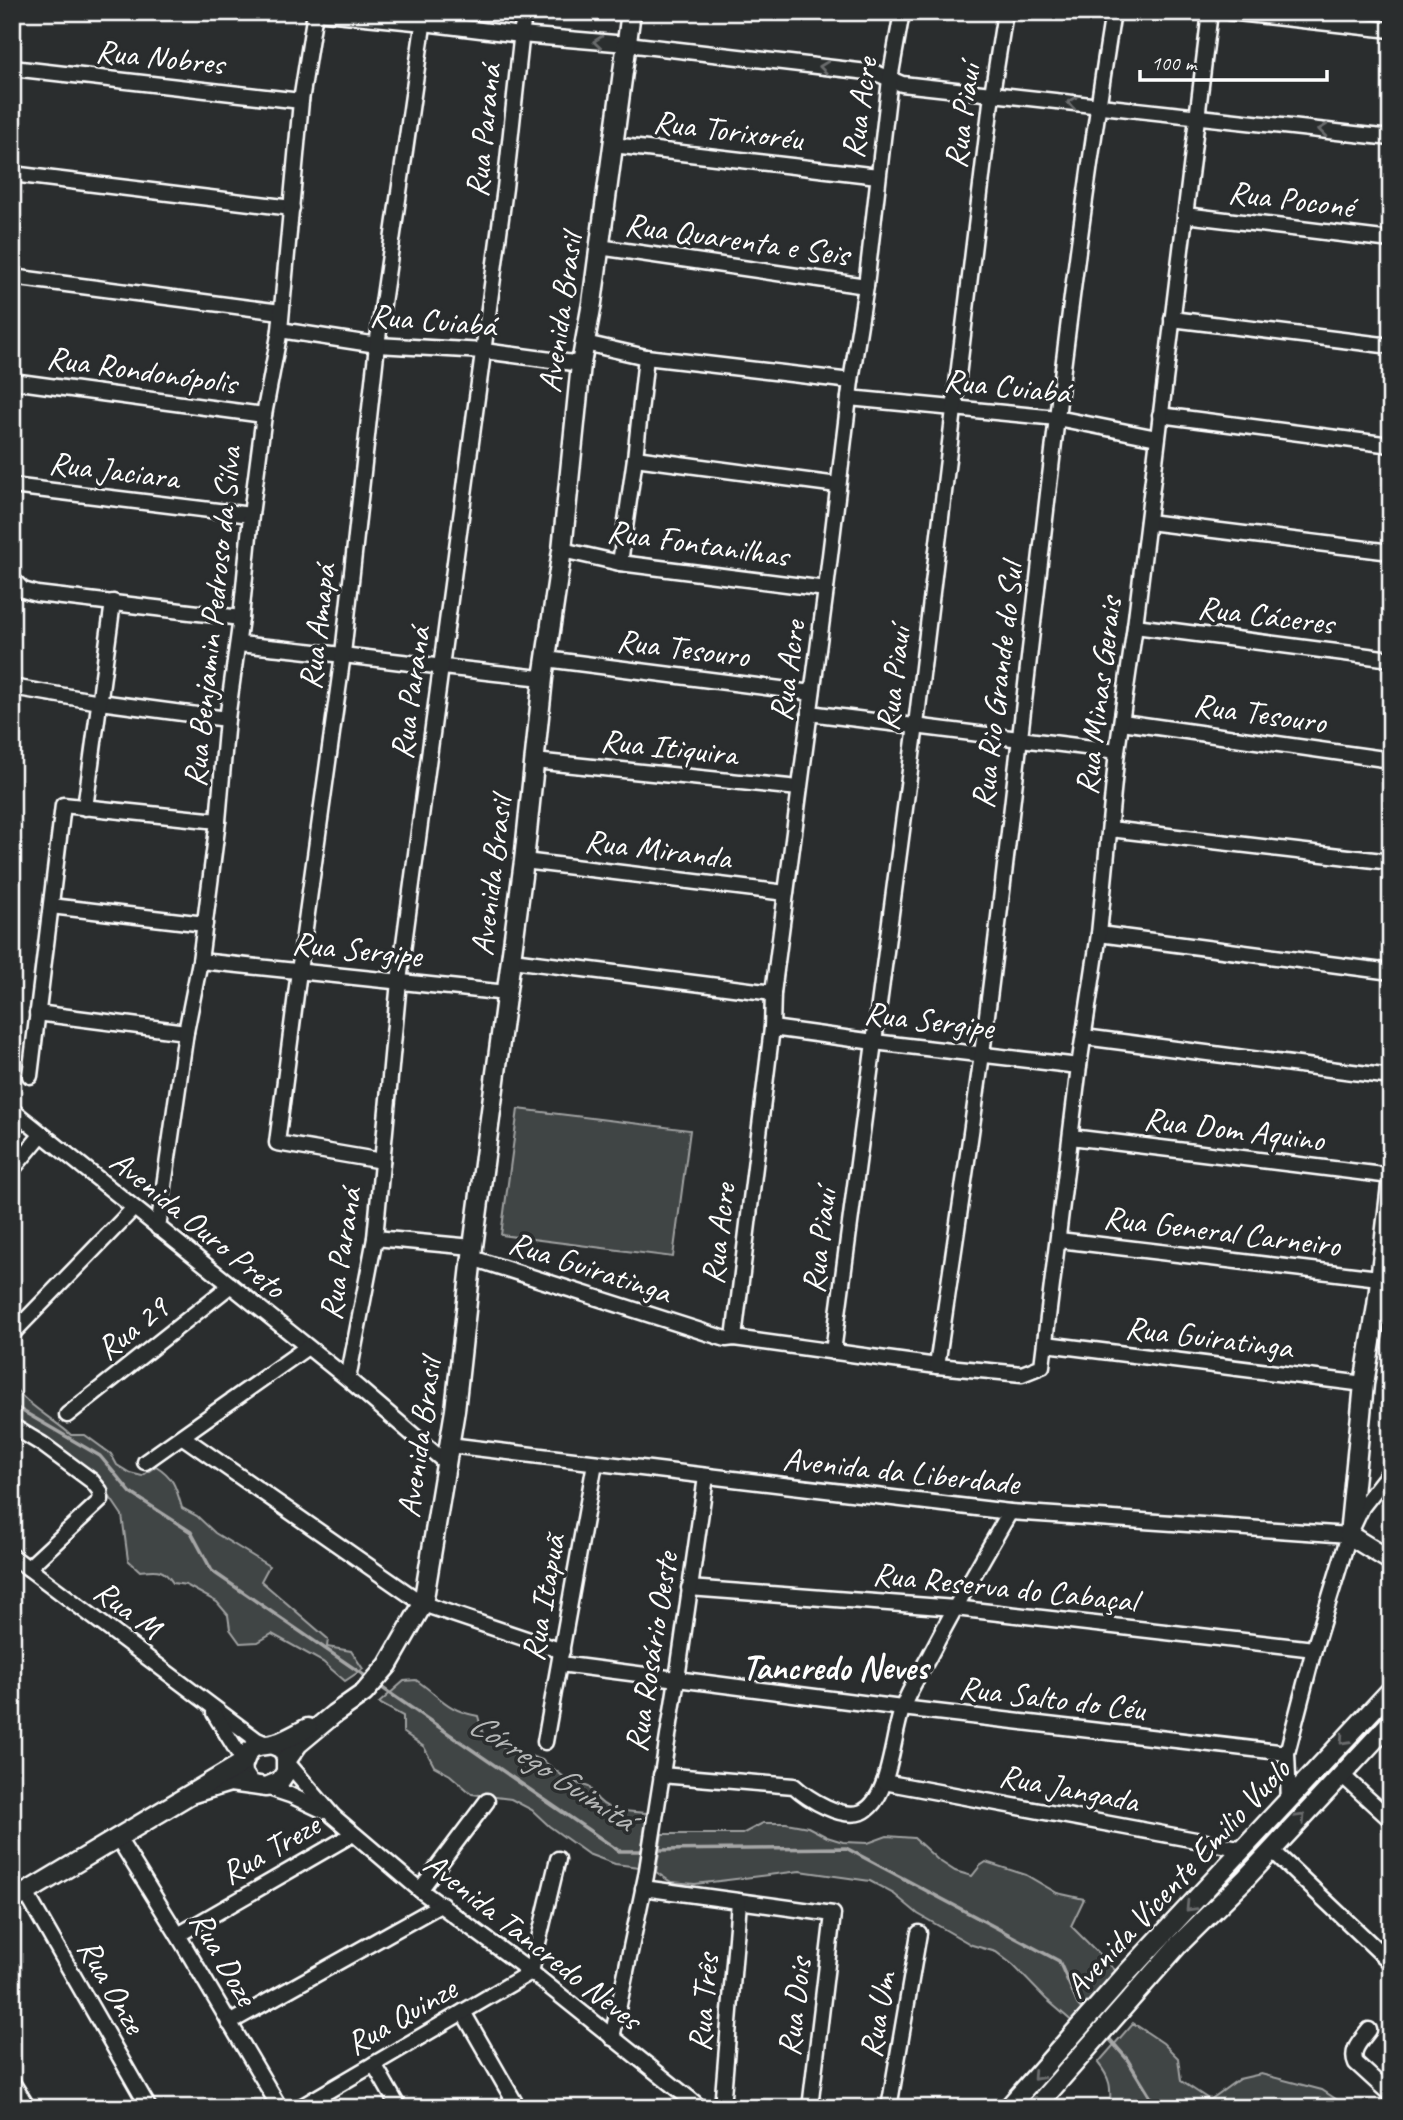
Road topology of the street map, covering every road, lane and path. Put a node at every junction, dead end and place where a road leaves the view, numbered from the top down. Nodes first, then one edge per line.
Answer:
1 (315, 12) edge
2 (524, 12) edge
3 (631, 12) edge
4 (902, 12) edge
5 (1005, 12) edge
6 (1113, 12) edge
7 (1210, 12) edge
8 (1228, 12) edge
9 (425, 18) edge
10 (1391, 30) edge
11 (522, 35) junction
12 (627, 44) junction
13 (12, 68) edge
14 (890, 79) junction
15 (992, 94) junction
16 (301, 101) junction
17 (1098, 105) junction
18 (1197, 116) junction
19 (1391, 138) edge
20 (613, 145) junction
21 (12, 174) edge
22 (878, 176) junction
23 (292, 208) junction
24 (1185, 215) junction
25 (1391, 240) edge
26 (599, 247) junction
27 (12, 277) edge
28 (866, 286) junction
29 (281, 312) junction
30 (1172, 318) junction
31 (280, 330) junction
32 (585, 343) junction
33 (377, 345) junction
34 (1391, 346) edge
35 (484, 351) junction
36 (646, 357) junction
37 (581, 364) junction
38 (12, 381) edge
39 (851, 381) junction
40 (849, 398) junction
41 (953, 408) junction
42 (264, 415) junction
43 (1160, 415) junction
44 (1057, 418) junction
45 (1157, 438) junction
46 (1391, 445) edge
47 (635, 458) junction
48 (838, 485) junction
49 (12, 486) edge
50 (251, 515) junction
51 (1148, 522) junction
52 (562, 550) junction
53 (1391, 552) edge
54 (620, 563) junction
55 (12, 579) edge
56 (826, 589) junction
57 (113, 602) junction
58 (241, 618) junction
59 (1135, 626) junction
60 (238, 644) junction
61 (343, 654) junction
62 (547, 659) junction
63 (1391, 659) edge
64 (442, 668) junction
65 (543, 678) junction
66 (12, 687) edge
67 (812, 693) junction
68 (100, 702) junction
69 (809, 713) junction
70 (227, 719) junction
71 (1122, 722) junction
72 (916, 725) junction
73 (1019, 740) junction
74 (1117, 751) junction
75 (1391, 760) edge
76 (534, 761) junction
77 (799, 788) junction
78 (85, 808) junction
79 (218, 821) junction
80 (1110, 829) junction
81 (524, 860) junction
82 (1391, 862) edge
83 (786, 893) junction
84 (51, 906) junction
85 (205, 924) junction
86 (1099, 934) junction
87 (512, 960) junction
88 (200, 961) junction
89 (299, 971) junction
90 (1391, 972) edge
91 (399, 981) junction
92 (507, 993) junction
93 (773, 993) junction
94 (37, 1013) junction
95 (772, 1028) junction
96 (186, 1031) junction
97 (1084, 1037) junction
98 (874, 1042) junction
99 (982, 1054) junction
100 (1079, 1066) junction
101 (30, 1076) dead end
102 (1391, 1077) edge
103 (12, 1110) edge
104 (42, 1134) junction
105 (1071, 1137) junction
106 (382, 1161) junction
107 (12, 1170) edge
108 (1391, 1176) edge
109 (1391, 1185) edge
110 (134, 1208) junction
111 (158, 1228) junction
112 (375, 1238) junction
113 (1059, 1240) junction
114 (473, 1253) junction
115 (231, 1285) junction
116 (1385, 1285) edge
117 (12, 1334) edge
118 (734, 1338) junction
119 (1046, 1344) junction
120 (306, 1348) junction
121 (833, 1352) junction
122 (937, 1366) junction
123 (1022, 1374) joint
124 (348, 1380) junction
125 (1364, 1384) junction
126 (67, 1415) dead end
127 (12, 1426) edge
128 (183, 1437) junction
129 (449, 1445) junction
130 (145, 1462) dead end
131 (446, 1463) junction
132 (595, 1463) junction
133 (1391, 1470) edge
134 (706, 1477) junction
135 (1010, 1512) junction
136 (1349, 1535) junction
137 (12, 1556) edge
138 (1391, 1561) edge
139 (28, 1569) junction
140 (689, 1588) junction
141 (423, 1604) junction
142 (955, 1608) junction
143 (1314, 1649) junction
144 (561, 1657) junction
145 (677, 1679) junction
146 (1391, 1690) edge
147 (210, 1706) junction
148 (902, 1708) junction
149 (334, 1714) junction
150 (1391, 1722) edge
151 (545, 1742) dead end
152 (269, 1744) junction
153 (1287, 1753) junction
154 (286, 1761) junction
155 (244, 1762) junction
156 (660, 1775) junction
157 (1342, 1775) junction
158 (884, 1782) junction
159 (261, 1787) junction
160 (194, 1793) junction
161 (487, 1801) dead end
162 (1289, 1801) junction
163 (333, 1816) junction
164 (1391, 1819) edge
165 (353, 1834) junction
166 (118, 1838) junction
167 (1244, 1849) junction
168 (1272, 1850) junction
169 (558, 1859) dead end
170 (644, 1882) junction
171 (419, 1890) junction
172 (19, 1897) edge
173 (739, 1902) junction
174 (442, 1904) junction
175 (919, 1933) dead end
176 (178, 1935) junction
177 (1391, 1963) edge
178 (531, 1972) junction
179 (463, 2012) junction
180 (229, 2023) junction
181 (1369, 2030) dead end
182 (612, 2038) junction
183 (374, 2064) junction
184 (12, 2082) edge
185 (1391, 2095) edge
186 (28, 2108) edge
187 (149, 2108) edge
188 (280, 2108) edge
189 (299, 2108) edge
190 (400, 2108) edge
191 (518, 2108) edge
192 (701, 2108) edge
193 (722, 2108) edge
194 (810, 2108) edge
195 (889, 2108) edge
196 (1009, 2108) edge
197 (1035, 2108) edge

1 - 9 street
1 - 16 street, Rua Benjamin Pedroso da Silva
2 - 11 street, Rua Paraná
3 - 12 main road, Avenida Brasil
4 - 14 street, Rua Acre
5 - 15 street, Rua Piauí
6 - 17 street, Rua Rio Grande do Sul
7 - 18 street, Rua Minas Gerais
8 - 10 street
9 - 11 street
9 - 33 street, Rua Amapá
12 -> 11 street
11 - 35 street, Rua Paraná
14 -> 12 street
12 - 20 main road, Avenida Brasil
13 - 16 street, Rua Nobres
14 - 15 street
14 - 22 street, Rua Acre
17 -> 15 street
15 - 41 street, Rua Piauí
16 - 23 street, Rua Benjamin Pedroso da Silva
17 - 18 street
17 - 44 street, Rua Rio Grande do Sul
19 -> 18 street
18 - 24 street, Rua Minas Gerais
20 - 22 street, Rua Torixoréu
20 - 26 main road, Avenida Brasil
21 - 23 street
22 - 28 street, Rua Acre
23 - 29 street, Rua Benjamin Pedroso da Silva
24 - 25 street, Rua Poconé
24 - 30 street, Rua Minas Gerais
26 - 28 street, Rua Quarenta e Seis
26 - 32 main road, Avenida Brasil
27 - 29 street
28 - 39 street, Rua Acre
29 - 31 street, Rua Benjamin Pedroso da Silva
30 - 34 street
30 - 43 street, Rua Minas Gerais
31 - 33 street, Rua Cuiabá
31 - 42 street, Rua Benjamin Pedroso da Silva
32 - 36 street
32 - 37 main road, Avenida Brasil
33 - 35 street, Rua Cuiabá
33 - 61 street, Rua Amapá
35 - 37 street, Rua Cuiabá
35 - 64 street, Rua Paraná
36 - 39 street
36 - 47 street
37 - 52 main road, Avenida Brasil
38 - 42 street, Rua Rondonópolis
39 - 40 street, Rua Acre
40 - 41 street, Rua Cuiabá
40 - 48 street, Rua Acre
41 - 44 street, Rua Cuiabá
41 - 72 street, Rua Piauí
42 - 50 street, Rua Benjamin Pedroso da Silva
43 - 45 street, Rua Minas Gerais
43 - 46 street
44 - 45 street, Rua Cuiabá
44 - 73 street, Rua Rio Grande do Sul
45 - 51 street, Rua Minas Gerais
47 - 48 street
47 - 54 street
48 - 56 street, Rua Acre
49 - 50 street, Rua Jaciara
50 - 58 street, Rua Benjamin Pedroso da Silva
51 - 53 street
51 - 59 street, Rua Minas Gerais
52 - 54 street, Rua Fontanilhas
52 - 62 main road, Avenida Brasil
54 - 56 street, Rua Fontanilhas
55 - 57 street
56 - 67 street, Rua Acre
57 - 58 street
57 - 68 street
58 - 60 street, Rua Benjamin Pedroso da Silva
59 - 63 street, Rua Cáceres
59 - 71 street, Rua Minas Gerais
60 - 61 street
60 - 70 street, Rua Benjamin Pedroso da Silva
61 - 64 street
61 - 89 street, Rua Amapá
62 - 65 main road, Avenida Brasil
62 - 67 street, Rua Tesouro
64 - 65 street
64 - 91 street, Rua Paraná
65 - 76 main road, Avenida Brasil
66 - 68 street
67 - 69 street, Rua Acre
68 - 70 street
68 - 78 street
69 - 72 street
69 - 77 street, Rua Acre
70 - 79 street, Rua Benjamin Pedroso da Silva
71 - 74 street, Rua Minas Gerais
71 - 75 street, Rua Tesouro
72 - 73 street
72 - 98 street, Rua Piauí
73 - 74 street
73 - 99 street, Rua Rio Grande do Sul
74 - 80 street, Rua Minas Gerais
76 - 77 street, Rua Itiquira
76 - 81 main road, Avenida Brasil
77 - 83 street, Rua Acre
78 - 79 street
78 - 84 street
79 - 85 street, Rua Benjamin Pedroso da Silva
80 - 82 street
80 - 86 street, Rua Minas Gerais
81 - 83 street, Rua Miranda
81 - 87 main road, Avenida Brasil
83 - 93 street, Rua Acre
84 - 85 street
84 - 94 street
85 - 88 street, Rua Benjamin Pedroso da Silva
86 - 90 street
86 - 97 street, Rua Minas Gerais
87 - 92 main road, Avenida Brasil
87 - 93 street
88 - 89 street, Rua Sergipe
88 - 96 street, Rua Benjamin Pedroso da Silva
89 - 91 street, Rua Sergipe
89 - 106 street, Rua Amapá
91 - 92 street, Rua Sergipe
91 - 106 street, Rua Paraná
92 - 114 main road, Avenida Brasil
93 - 95 street, Rua Acre
94 - 96 street
94 - 101 street
95 - 98 street, Rua Sergipe
95 - 118 street, Rua Acre
96 - 111 street, Rua Benjamin Pedroso da Silva
97 - 100 street, Rua Minas Gerais
97 - 102 street
98 - 99 street, Rua Sergipe
98 - 121 street, Rua Piauí
99 - 100 street, Rua Sergipe
99 - 122 street, Rua Rio Grande do Sul
100 - 105 street, Rua Minas Gerais
103 - 104 street, Avenida Ouro Preto
104 - 107 street
104 - 110 street, Avenida Ouro Preto
105 - 108 street, Rua Dom Aquino
105 - 113 street, Rua Minas Gerais
106 - 112 street, Rua Paraná
109 - 116 main road
110 - 111 street, Avenida Ouro Preto
110 - 117 street
111 - 115 street, Avenida Ouro Preto
112 - 114 street, Rua Guiratinga
112 - 124 street, Rua Paraná
113 - 116 street, Rua General Carneiro
113 - 119 street, Rua Minas Gerais
114 - 118 street, Rua Guiratinga
114 - 129 main road, Avenida Brasil
115 - 120 street, Avenida Ouro Preto
115 - 126 street, Rua 29
116 - 125 main road
118 - 121 street, Rua Guiratinga
119 - 123 street, Rua Minas Gerais
119 - 125 street, Rua Guiratinga
120 - 124 street, Avenida Ouro Preto
120 - 128 street
121 - 122 street, Rua Guiratinga
122 - 123 street, Rua Guiratinga
124 - 131 street, Avenida Ouro Preto
125 - 136 main road
127 - 139 street
128 - 130 street
128 - 141 street, Rua Salto do Céu
129 - 131 main road, Avenida Brasil
129 - 132 street, Avenida da Liberdade
131 - 141 main road, Avenida Brasil
132 - 134 street, Avenida da Liberdade
132 - 144 street, Rua Itapuã
133 - 136 street
134 - 135 street, Avenida da Liberdade
134 - 140 street, Rua Rosário Oeste
135 - 136 street, Avenida da Liberdade
135 - 142 street
136 - 138 main road
136 - 143 street
137 - 139 street, Rua M
139 - 147 street, Rua M
140 - 142 street, Rua Reserva do Cabaçal
140 - 145 street, Rua Rosário Oeste
141 - 144 street, Rua Salto do Céu
141 - 149 main road, Avenida Brasil
142 - 143 street, Rua Reserva do Cabaçal
142 - 148 street
143 - 153 street
144 - 145 street, Rua Salto do Céu
144 - 151 street, Rua Itapuã
145 - 148 street, Rua Salto do Céu
145 - 156 street, Rua Rosário Oeste
146 -> 162 main road, Avenida Vicente Emilio Vuolo
147 - 152 street, Rua M
147 - 155 street
148 - 153 street, Rua Salto do Céu
148 - 158 street
149 - 152 main road, Avenida Brasil
149 - 154 main road, Avenida Brasil
150 - 157 main road, Avenida Vicente Emilio Vuolo
152 - 154 street
152 - 155 main road, Avenida Brasil
153 - 162 street
154 - 159 main road, Avenida Brasil
154 - 163 street
155 - 159 street
155 - 160 main road, Avenida Brasil
156 - 158 street
156 - 170 street, Rua Rosário Oeste
157 - 164 street
168 -> 157 main road, Avenida Vicente Emilio Vuolo
158 - 167 street, Rua Jangada
159 - 160 main road, Avenida Brasil
159 - 163 street
160 - 166 main road, Avenida Brasil
161 - 171 street
162 - 167 main road, Avenida Vicente Emilio Vuolo
163 - 165 street, Avenida Tancredo Neves
165 - 171 street, Avenida Tancredo Neves
165 - 176 street, Rua Treze
166 - 172 main road, Avenida Brasil
166 - 176 street, Rua Doze
167 -> 196 main road, Avenida Vicente Emilio Vuolo
168 - 177 street
168 - 197 main road, Avenida Vicente Emilio Vuolo
169 - 178 street
170 - 173 street
170 - 182 street
171 - 174 street, Avenida Tancredo Neves
172 - 187 street, Rua Onze
173 - 193 street, Rua Três
173 - 194 street, Rua Dois
174 - 178 street, Avenida Tancredo Neves
174 - 180 street
175 - 195 street, Rua Um
176 - 180 street, Rua Doze
178 - 179 street, Rua Quinze
178 - 182 street, Avenida Tancredo Neves
179 - 183 street, Rua Quinze
179 - 191 street
180 - 188 street, Rua Doze
181 - 185 street
182 - 192 street, Avenida Tancredo Neves
183 - 189 street, Rua Quinze
183 - 190 street
184 - 186 street

